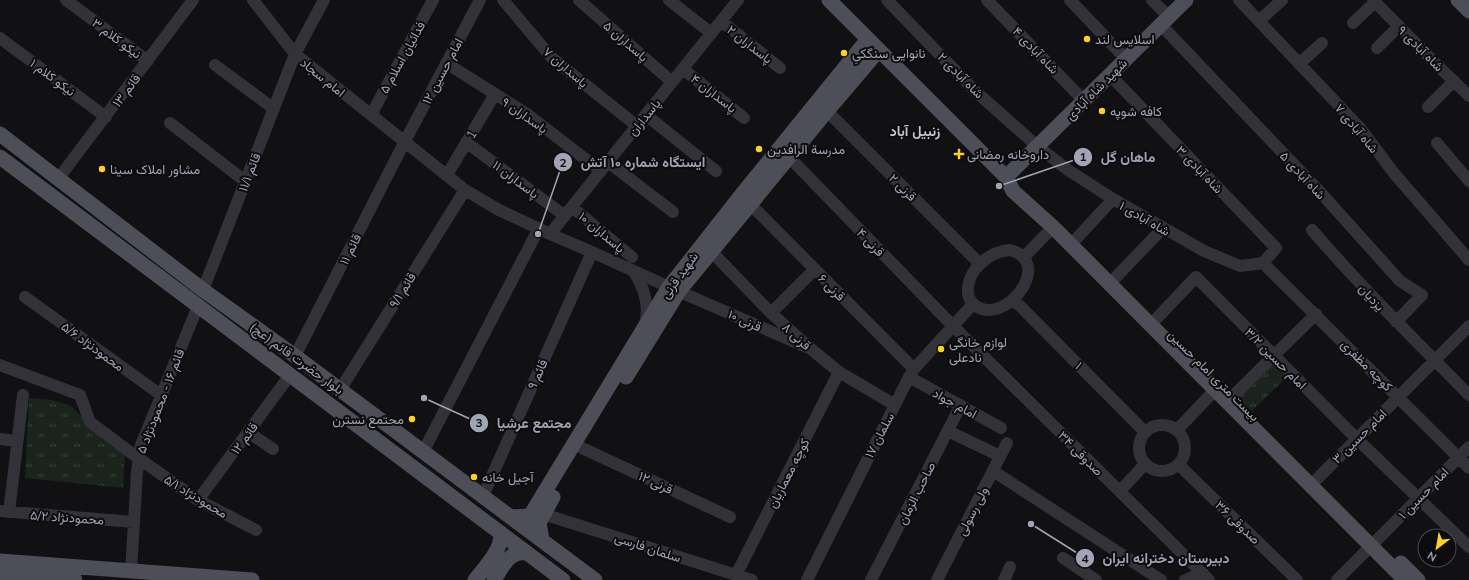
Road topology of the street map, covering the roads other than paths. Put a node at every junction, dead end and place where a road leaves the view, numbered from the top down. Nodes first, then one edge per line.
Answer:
1 (66, 0) edge
2 (253, 0) edge
3 (324, 0) edge
4 (433, 0) edge
5 (480, 0) edge
6 (504, 0) edge
7 (579, 0) edge
8 (669, 0) edge
9 (738, 0) edge
10 (829, 0) edge
11 (888, 0) edge
12 (987, 0) edge
13 (1070, 0) edge
14 (1152, 0) edge
15 (1186, 0) edge
16 (1239, 0) edge
17 (1282, 0) edge
18 (1458, 0) edge
19 (1374, 1) edge
20 (187, 2) edge
21 (1469, 11) edge
22 (721, 21) junction
23 (1165, 21) junction
24 (1259, 21) junction
25 (1353, 23) dead end
26 (1399, 26) junction
27 (712, 33) junction
28 (0, 38) edge
29 (868, 38) junction
30 (1322, 43) dead end
31 (1377, 48) dead end
32 (879, 50) junction
33 (295, 54) junction
34 (1126, 59) junction
35 (148, 61) junction
36 (446, 63) junction
37 (1299, 64) junction
38 (215, 65) dead end
39 (780, 68) dead end
40 (683, 69) junction
41 (1110, 75) junction
42 (672, 82) junction
43 (1454, 82) junction
44 (495, 94) junction
45 (1469, 96) edge
46 (1084, 101) junction
47 (1428, 107) dead end
48 (274, 109) junction
49 (827, 111) junction
50 (371, 115) junction
51 (646, 115) junction
52 (106, 117) junction
53 (744, 118) dead end
54 (170, 123) dead end
55 (637, 126) junction
56 (0, 134) edge
57 (405, 141) junction
58 (466, 142) junction
59 (1437, 143) dead end
60 (1037, 146) junction
61 (0, 157) edge
62 (789, 157) junction
63 (608, 162) junction
64 (716, 171) dead end
65 (601, 172) junction
66 (447, 175) junction
67 (1006, 178) junction
68 (58, 179) junction
69 (245, 181) junction
70 (1469, 181) edge
71 (465, 190) junction
72 (1113, 199) junction
73 (750, 204) junction
74 (569, 212) junction
75 (673, 212) dead end
76 (1053, 227) junction
77 (539, 228) junction
78 (1163, 228) junction
79 (1312, 230) dead end
80 (550, 234) junction
81 (1077, 238) junction
82 (711, 251) junction
83 (592, 252) junction
84 (632, 257) dead end
85 (1024, 257) junction
86 (1469, 260) edge
87 (1263, 263) junction
88 (980, 264) junction
89 (815, 269) junction
90 (632, 270) junction
91 (1116, 277) junction
92 (674, 289) junction
93 (203, 290) junction
94 (25, 297) dead end
95 (1013, 299) junction
96 (973, 304) junction
97 (198, 306) junction
98 (771, 313) junction
99 (1316, 314) junction
100 (1157, 318) junction
101 (1396, 322) junction
102 (953, 326) junction
103 (1469, 326) edge
104 (644, 329) junction
105 (811, 349) junction
106 (295, 356) junction
107 (1274, 356) junction
108 (1434, 360) junction
109 (0, 365) edge
110 (839, 372) junction
111 (912, 373) junction
112 (290, 375) junction
113 (1216, 389) junction
114 (340, 390) junction
115 (23, 395) dead end
116 (161, 395) junction
117 (1469, 395) edge
118 (1399, 397) junction
119 (1231, 398) junction
120 (895, 405) junction
121 (961, 405) junction
122 (1001, 428) dead end
123 (1178, 430) junction
124 (948, 431) junction
125 (248, 432) junction
126 (1145, 432) junction
127 (1357, 438) junction
128 (0, 439) edge
129 (16, 441) junction
130 (1007, 443) dead end
131 (1469, 447) edge
132 (582, 448) junction
133 (273, 449) dead end
134 (423, 452) junction
135 (1000, 456) junction
136 (1458, 457) junction
137 (138, 458) junction
138 (1145, 464) junction
139 (1179, 465) junction
140 (1469, 468) edge
141 (993, 471) junction
142 (1317, 479) junction
143 (1120, 491) junction
144 (483, 496) junction
145 (1419, 498) junction
146 (198, 500) junction
147 (5, 512) edge
148 (511, 517) junction
149 (537, 517) junction
150 (730, 517) dead end
151 (134, 522) junction
152 (256, 530) dead end
153 (501, 533) junction
154 (542, 540) junction
155 (1374, 543) junction
156 (1469, 546) edge
157 (504, 553) junction
158 (526, 553) junction
159 (1063, 558) dead end
160 (0, 561) edge
161 (1010, 567) dead end
162 (131, 571) junction
163 (0, 573) edge
164 (736, 575) junction
165 (1206, 577) edge
166 (75, 580) edge
167 (252, 580) edge
168 (475, 580) edge
169 (494, 580) edge
170 (563, 580) edge
171 (595, 580) edge
172 (752, 580) edge
173 (807, 580) edge
174 (871, 580) edge
175 (937, 580) edge
176 (1004, 580) edge
177 (1096, 580) edge
178 (1161, 580) edge
179 (1185, 580) edge
180 (1296, 580) edge
181 (1337, 580) edge
182 (1405, 580) edge
183 (1418, 580) edge

1 - 35 street, نیکو کلام ۳
2 - 33 street, امام سجاد
3 - 33 street, قائم ۱۱/۱
4 - 50 street, فدائیان اسلام ۵
5 - 36 street, امام حسین ۱۲
6 - 55 street, پاسداران ۷
7 - 42 street, پاسداران ۵
8 - 27 street
9 - 22 street, پاسداران
10 - 29 main road, بیست متری امام حسین
11 - 60 street, شاه آبادی ۲
12 - 46 street, شاه آبادی ۴
13 - 34 street
14 - 23 street
15 - 23 main road, شهید شاه آبادی
16 - 24 street, شاه آبادی ۷
17 - 24 street
18 - 21 main road
19 - 25 street
19 - 26 street, شاه آبادی ۹
20 - 35 street, قائم ۱۳
22 - 27 street, پاسداران
22 - 39 street, پاسداران ۲
23 - 34 main road, شهید شاه آبادی
23 - 101 street, شاه آبادی ۵
24 - 37 street, شاه آبادی ۷
26 - 31 street
26 - 43 street, شاه آبادی ۹
27 - 40 street, پاسداران
28 - 52 street, نیکو کلام ۱
29 - 32 main road, بیست متری امام حسین
29 - 92 main road, شهید قرنی
30 - 37 street
32 - 49 main road, شهید قرنی
32 - 67 main road, بیست متری امام حسین
33 - 48 street, قائم ۱۱/۱
33 - 50 street, امام سجاد
34 - 41 main road, شهید شاه آبادی
35 - 52 street, قائم ۱۳
36 - 44 street, پاسداران ۹
36 - 57 street, امام حسین ۱۲
37 - 86 street, شاه آبادی ۷
38 - 48 street
40 - 42 street, پاسداران
40 - 53 street, پاسداران ۴
41 - 46 main road, شهید شاه آبادی
41 - 87 street, شاه آبادی ۳
42 - 51 street, پاسداران
43 - 45 street, شاه آبادی ۹
43 - 47 street
44 - 58 street, 1
44 - 65 street, پاسداران ۹
46 - 60 main road, شهید شاه آبادی
48 - 69 street, قائم ۱۱/۱
49 - 62 main road, شهید قرنی
49 - 88 street, قرنی ۲
50 - 57 street, امام سجاد
51 - 55 street, پاسداران
51 - 64 street
52 - 68 street, قائم ۱۳
54 - 69 street
55 - 63 street, پاسداران
56 - 68 main road, بلوار حضرت قائم (عج)
57 - 66 street, امام سجاد
57 - 106 street, قائم ۱۱
58 - 66 street, 1
58 - 74 street, پاسداران ۱۱
59 - 70 street
60 - 67 main road, شهید شاه آبادی
60 - 72 street, شاه آبادی ۱
61 - 97 main road, بلوار حضرت قائم (عج)
62 - 73 main road, شهید قرنی
62 - 102 street, قرنی ۴
63 - 65 street, پاسداران
63 - 75 street
65 - 74 street, پاسداران
66 - 71 street, امام سجاد
67 - 76 main road, بیست متری امام حسین
67 - 81 main road, بیست متری امام حسین
68 - 93 main road, بلوار حضرت قائم (عج)
69 - 93 street, قائم ۱۱/۱
71 - 77 street, امام سجاد
71 - 114 street, قائم ۹/۱
72 - 78 street, شاه آبادی ۱
72 - 81 street
73 - 82 main road, شهید قرنی
73 - 89 street, قرنی ۶
74 - 80 street, پاسداران
74 - 84 street, پاسداران ۱۰
76 - 85 street
76 - 113 main road, بیست متری امام حسین
77 - 80 street, قرنی ۱۰
77 - 134 street
78 - 87 street, شاه آبادی ۱
78 - 91 street
79 - 101 street, یزدیان
80 - 83 street, قرنی ۱۰
81 - 91 main road, بیست متری امام حسین
82 - 92 main road, شهید قرنی
82 - 98 street, قرنی ۸
83 - 90 street, قرنی ۱۰
83 - 144 street, قائم ۹
85 - 88 street
85 - 95 street
87 - 99 street, کوچه مظفری
88 - 96 street
89 - 98 street
89 - 111 street, قرنی ۶
90 - 92 street, قرنی ۱۰
90 - 104 street
91 - 100 main road, بیست متری امام حسین
92 - 104 main road, شهید قرنی
92 - 105 street, قرنی ۱۰
92 - 132 main road, شهید قرنی
93 - 97 main road
93 - 106 main road, بلوار حضرت قائم (عج)
94 - 116 street, محمودنژاد ۵/۶
95 - 96 street
95 - 126 street, ۱
96 - 102 street, سلمان ۱۷
97 - 112 main road, بلوار حضرت قائم (عج)
97 - 116 street, قائم ۱۶ - محمودنژاد ۵
98 - 105 street, قرنی ۸
99 - 107 street
99 - 118 street, کوچه مظفری
100 - 107 street, امام حسین ۳/۲
100 - 119 main road, بیست متری امام حسین
101 - 108 street, یزدیان
102 - 111 street, سلمان ۱۷
102 - 143 street, صدوقی ۳۴
103 - 108 street, امام حسین ۳
104 - 149 main road, شهید قرنی
105 - 110 street, قرنی ۸
106 - 114 main road, بلوار حضرت قائم (عج)
107 - 119 street
107 - 127 street, امام حسین ۳/۲
108 - 117 street, یزدیان
108 - 118 street, امام حسین ۳
109 - 137 street, محمودنژاد ۵/۱
110 - 120 street, قرنی ۸
110 - 164 street, کوچه معماریان
111 - 120 street, سلمان ۱۷
111 - 121 street, امام جواد
112 - 125 street, قائم ۱۲
112 - 153 main road, بلوار حضرت قائم (عج)
113 - 119 main road, بیست متری امام حسین
113 - 123 street
114 - 134 main road, بلوار حضرت قائم (عج)
115 - 129 street
116 - 137 street, قائم ۱۶ - محمودنژاد ۵
118 - 127 street, امام حسین ۳
118 - 136 street, کوچه مظفری
119 - 142 main road, بیست متری امام حسین
119 - 155 main road, بیست متری امام حسین
120 - 173 street, سلمان ۱۷
121 - 122 street, امام جواد
121 - 124 street, صاحب الزمان
123 - 126 street
123 - 139 street
124 - 135 street
124 - 174 street, صاحب الزمان
125 - 133 street
125 - 146 street, قائم ۱۲
126 - 138 street
127 - 142 street, امام حسین ۳
127 - 145 street, امام حسین ۳/۲
128 - 129 street
129 - 147 street
130 - 135 street, ولی رسولی
131 - 136 street, امام حسین ۱
132 - 149 main road, شهید قرنی
132 - 150 street, قرنی ۱۲
134 - 144 main road, بلوار حضرت قائم (عج)
135 - 141 street, ولی رسولی
136 - 140 street, کوچه مظفری
136 - 145 street, امام حسین ۱
137 - 146 street, محمودنژاد ۵/۱
137 - 151 street, قائم ۱۶ - محمودنژاد ۵
138 - 139 street
138 - 143 street
139 - 180 street, صدوقی ۳۶
141 - 175 street, ولی رسولی
141 - 178 street
142 - 155 main road, بیست متری امام حسین
143 - 165 street, صدوقی ۳۴
144 - 148 main road, بلوار حضرت قائم (عج)
145 - 155 street, امام حسین ۱
145 - 156 street, امام حسین ۳/۲
146 - 152 street, محمودنژاد ۵/۱
147 - 151 street, محمودنژاد ۵/۲
148 - 149 main road
148 - 154 main road, بلوار حضرت قائم (عج)
149 - 154 main road
149 - 164 street, سلمان فارسی
151 - 162 street, قائم ۱۶ - محمودنژاد ۵
153 - 157 main road
153 - 158 main road, بلوار حضرت قائم (عج)
154 - 171 main road, بلوار حضرت قائم (عج)
155 - 181 street, امام حسین ۱
155 - 182 main road, بیست متری امام حسین
155 - 183 main road, بیست متری امام حسین
157 - 158 main road
157 - 168 main road
157 - 169 main road
158 - 170 main road, بلوار حضرت قائم (عج)
159 - 177 street
160 - 162 main road
161 - 176 street
162 - 167 main road
163 - 166 main road
164 - 172 street, سلمان فارسی
165 - 179 street

